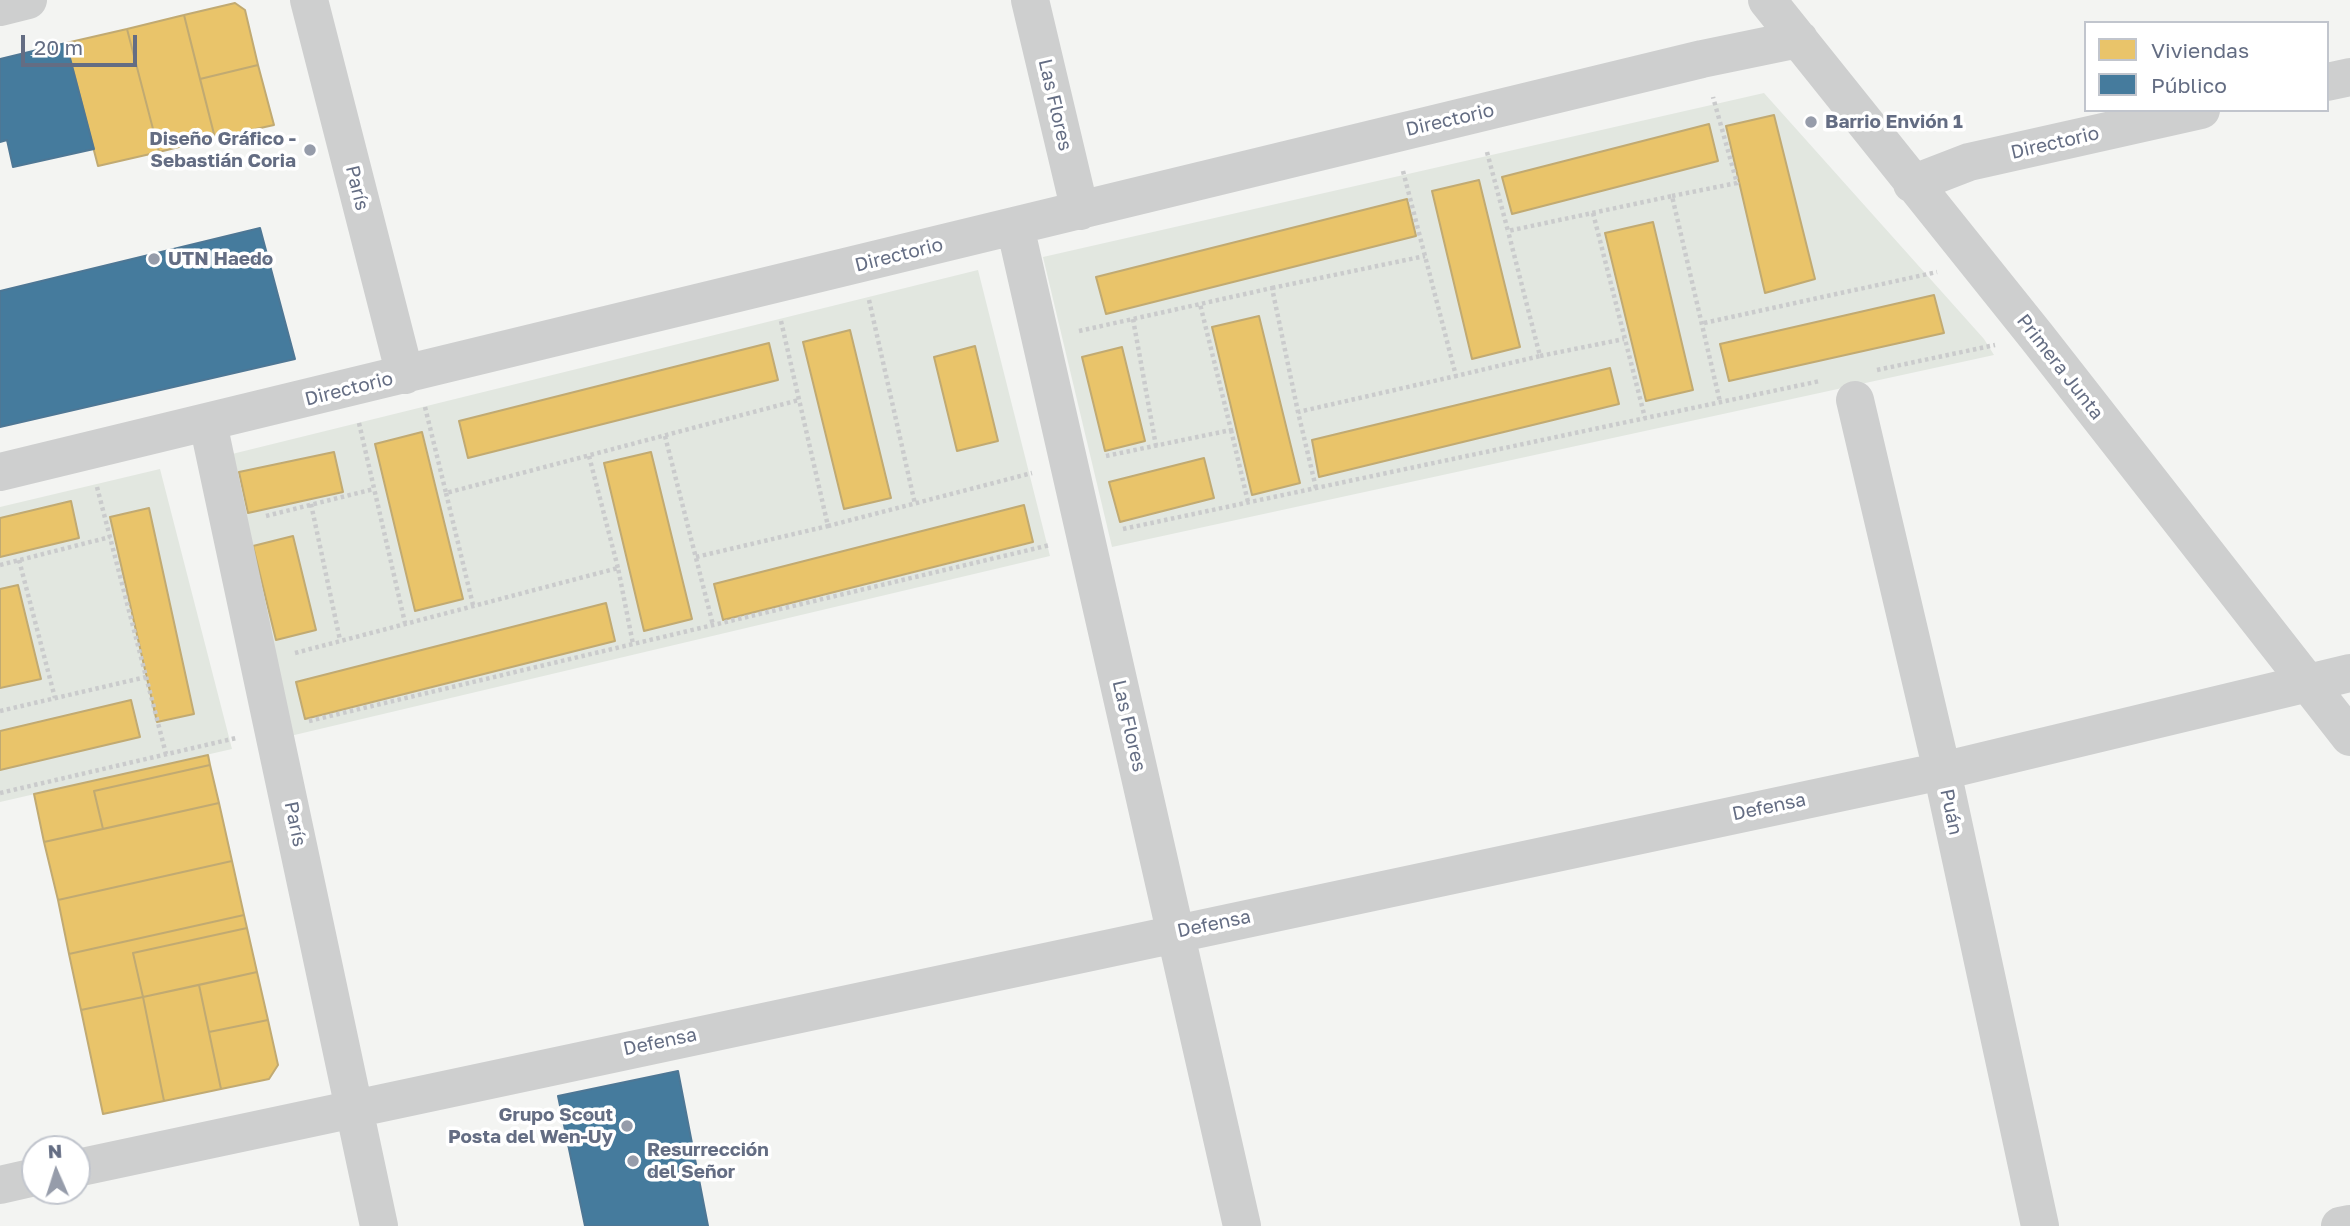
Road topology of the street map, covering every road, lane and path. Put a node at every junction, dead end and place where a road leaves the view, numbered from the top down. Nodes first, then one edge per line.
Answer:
1 (28, 0) edge
2 (309, 0) edge
3 (1030, 0) edge
4 (1767, 0) edge
5 (0, 7) edge
6 (1799, 39) junction
7 (1702, 59) junction
8 (2350, 77) edge
9 (2329, 82) edge
10 (2192, 112) edge
11 (1477, 114) junction
12 (1394, 134) junction
13 (1912, 184) junction
14 (1672, 196) junction
15 (1080, 211) junction
16 (1593, 213) junction
17 (1015, 226) junction
18 (1508, 231) junction
19 (1425, 256) junction
20 (860, 264) junction
21 (1976, 264) junction
22 (772, 285) junction
23 (1272, 288) junction
24 (1200, 304) junction
25 (1133, 319) junction
26 (1704, 323) junction
27 (2037, 337) junction
28 (1625, 339) junction
29 (1041, 340) junction
30 (1539, 356) junction
31 (410, 374) junction
32 (1456, 376) junction
33 (1821, 381) dead end
34 (1865, 385) joint
35 (351, 388) junction
36 (799, 400) junction
37 (1720, 402) junction
38 (1298, 412) junction
39 (1645, 418) junction
40 (208, 423) junction
41 (1231, 430) junction
42 (665, 436) junction
43 (1156, 446) junction
44 (88, 452) junction
45 (589, 456) junction
46 (1069, 464) junction
47 (0, 472) edge
48 (1316, 488) junction
49 (374, 489) junction
50 (446, 494) junction
51 (1248, 502) junction
52 (311, 504) junction
53 (915, 504) junction
54 (231, 524) junction
55 (828, 526) junction
56 (1086, 536) junction
57 (110, 537) junction
58 (696, 557) junction
59 (19, 560) junction
60 (0, 565) edge
61 (618, 568) junction
62 (473, 605) junction
63 (405, 623) junction
64 (713, 625) junction
65 (340, 640) junction
66 (633, 644) junction
67 (261, 663) junction
68 (2350, 673) edge
69 (146, 677) junction
70 (2308, 683) junction
71 (55, 698) junction
72 (0, 711) edge
73 (275, 729) junction
74 (2350, 737) edge
75 (166, 754) junction
76 (1942, 771) junction
77 (0, 793) edge
78 (1177, 932) junction
79 (354, 1108) junction
80 (91, 1165) edge
81 (21, 1180) edge
82 (0, 1185) edge
83 (2350, 1224) edge
84 (379, 1226) edge
85 (1242, 1226) edge
86 (2040, 1226) edge
87 (2340, 1226) edge

1 - 5 street
2 - 31 street, París
3 - 15 street, Las Flores
4 - 6 street, Primera Junta
6 - 7 street, Directorio
6 - 13 street, Primera Junta
7 - 11 street, Directorio
7 - 14 path
8 - 9 street
10 - 13 street, Directorio
11 - 12 street, Directorio
11 - 18 path
12 - 15 street, Directorio
12 - 19 path
13 - 21 street, Primera Junta
14 - 16 path
14 - 26 path
15 - 17 street, Directorio
16 - 18 path
16 - 28 path
17 - 20 street, Directorio
17 - 29 street, Las Flores
18 - 30 path
19 - 23 path
19 - 32 path
20 - 22 street, Directorio
20 - 53 path
21 - 26 path
21 - 27 street, Primera Junta
22 - 31 street, Directorio
22 - 36 path
23 - 24 path
23 - 38 path
24 - 25 path
24 - 41 path
25 - 29 path
25 - 43 path
26 - 37 path
27 - 34 path
27 - 70 street, Primera Junta
28 - 30 path
28 - 39 path
29 - 46 street, Las Flores
30 - 32 path
31 - 35 street, Directorio
31 - 50 path
32 - 38 path
33 - 37 path
34 - 76 street, Puán
35 - 40 street, Directorio
35 - 49 path
36 - 42 path
36 - 55 path
37 - 39 path
38 - 48 path
39 - 48 path
40 - 44 street, Directorio
40 - 54 street, París
41 - 43 path
41 - 51 path
42 - 45 path
42 - 58 path
43 - 46 path
44 - 47 street, Directorio
44 - 57 path
45 - 50 path
45 - 61 path
46 - 53 path
46 - 56 street, Las Flores
48 - 51 path
49 - 52 path
49 - 63 path
50 - 62 path
51 - 56 path
52 - 54 path
52 - 65 path
53 - 55 path
54 - 67 street, París
55 - 58 path
56 - 64 path
56 - 78 street, Las Flores
57 - 59 path
57 - 69 path
58 - 64 path
59 - 60 path
59 - 71 path
61 - 62 path
61 - 66 path
62 - 63 path
63 - 65 path
64 - 66 path
65 - 67 path
66 - 73 path
67 - 73 street, París
68 - 70 street, Defensa
69 - 71 path
69 - 75 path
70 - 74 street, Primera Junta
70 - 76 street, Defensa
71 - 72 path
73 - 75 path
73 - 79 street, París
75 - 77 path
76 - 78 street, Defensa
76 - 86 street, Puán
78 - 79 street, Defensa
78 - 85 street, Las Flores
79 - 80 street, Defensa
79 - 84 street, París
81 - 82 street
83 - 87 street

